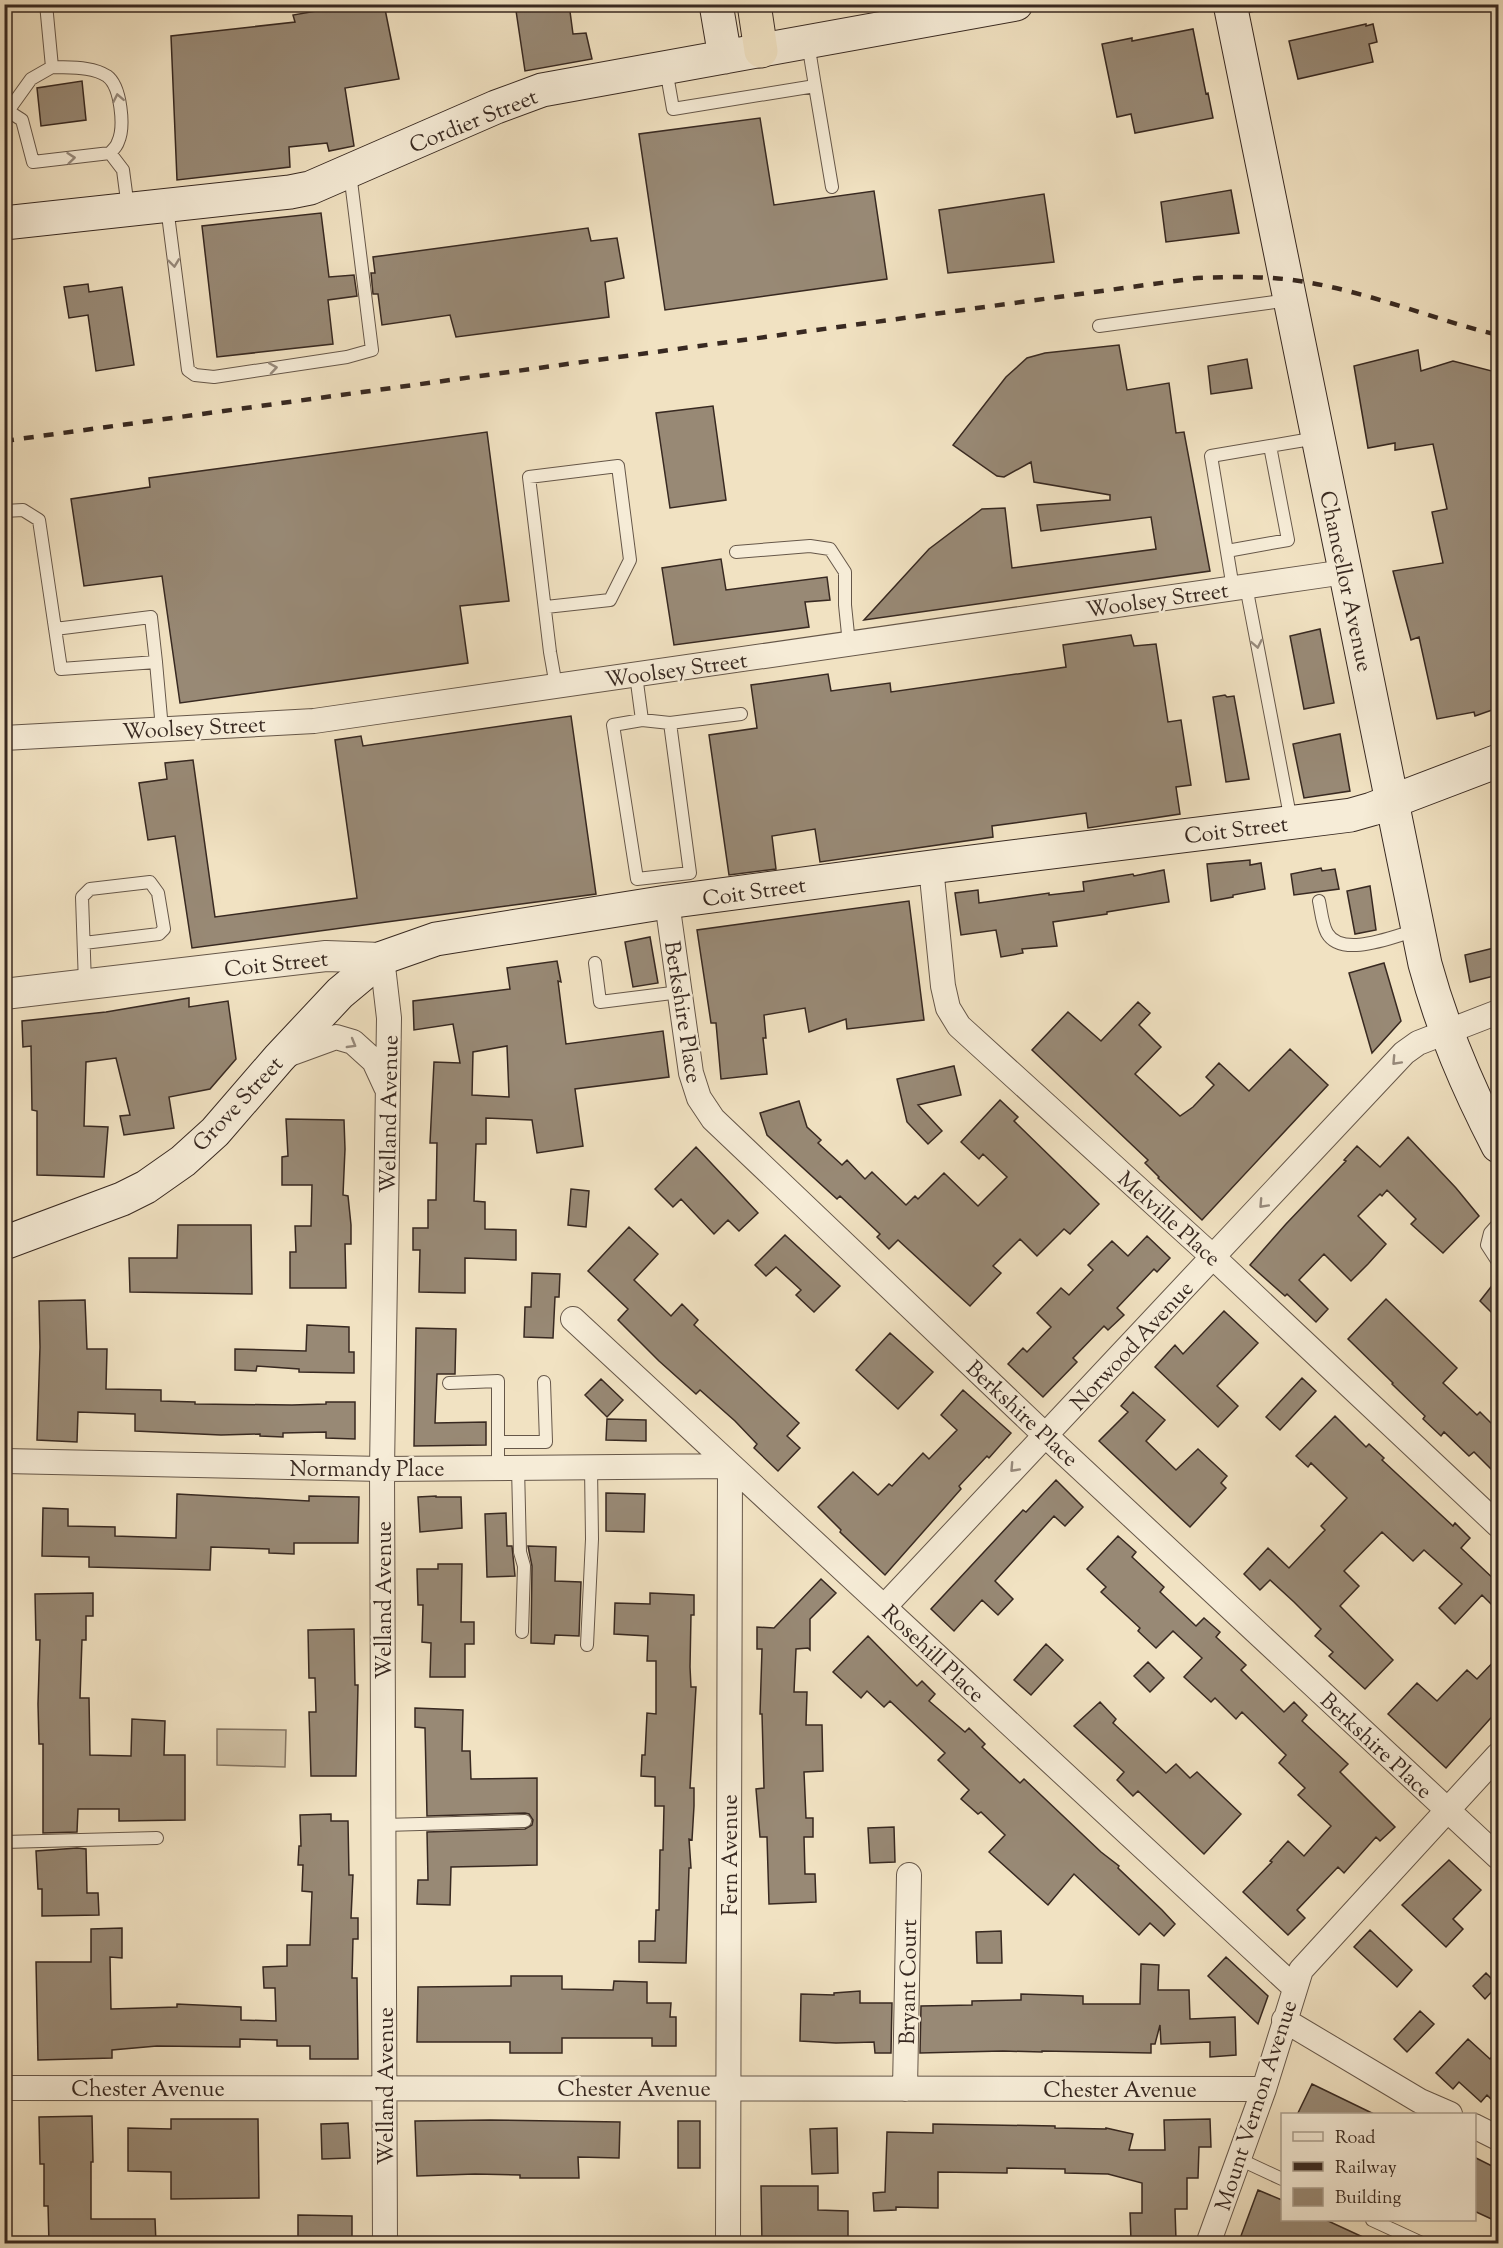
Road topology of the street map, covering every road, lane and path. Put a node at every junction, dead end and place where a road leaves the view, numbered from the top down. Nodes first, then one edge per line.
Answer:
1 (46, 4) edge
2 (716, 4) edge
3 (754, 4) edge
4 (1016, 4) edge
5 (1240, 7) edge
6 (808, 42) junction
7 (762, 51) junction
8 (725, 57) junction
9 (52, 67) junction
10 (666, 68) junction
11 (815, 86) junction
12 (6, 112) edge
13 (110, 153) junction
14 (350, 172) junction
15 (832, 187) dead end
16 (167, 205) junction
17 (128, 210) junction
18 (4, 223) edge
19 (1290, 300) junction
20 (1099, 326) dead end
21 (1318, 438) junction
22 (1270, 446) junction
23 (4, 511) edge
24 (1227, 551) junction
25 (736, 552) dead end
26 (1345, 572) junction
27 (1240, 587) junction
28 (546, 607) junction
29 (55, 629) junction
30 (849, 644) junction
31 (156, 662) junction
32 (636, 675) junction
33 (556, 686) junction
34 (741, 714) dead end
35 (642, 720) junction
36 (670, 723) junction
37 (162, 729) junction
38 (4, 738) edge
39 (1498, 760) edge
40 (1392, 802) junction
41 (1291, 822) junction
42 (931, 867) junction
43 (1319, 900) dead end
44 (667, 902) junction
45 (1418, 930) junction
46 (84, 943) junction
47 (382, 958) junction
48 (595, 963) dead end
49 (85, 984) junction
50 (680, 992) junction
51 (4, 994) edge
52 (1498, 1012) edge
53 (1446, 1033) junction
54 (279, 1058) junction
55 (389, 1092) junction
56 (1498, 1146) edge
57 (1498, 1224) edge
58 (4, 1243) edge
59 (1213, 1257) junction
60 (1498, 1262) edge
61 (573, 1319) dead end
62 (544, 1382) dead end
63 (449, 1383) dead end
64 (1045, 1435) junction
65 (498, 1442) junction
66 (4, 1461) edge
67 (730, 1466) junction
68 (591, 1467) junction
69 (508, 1468) junction
70 (382, 1469) junction
71 (1498, 1525) edge
72 (885, 1606) junction
73 (522, 1632) dead end
74 (587, 1645) dead end
75 (1498, 1755) edge
76 (1447, 1811) junction
77 (525, 1821) dead end
78 (384, 1825) junction
79 (158, 1838) dead end
80 (4, 1842) edge
81 (1498, 1857) edge
82 (909, 1875) dead end
83 (1294, 1987) junction
84 (1284, 2020) junction
85 (4, 2088) edge
86 (385, 2088) junction
87 (728, 2088) junction
88 (905, 2089) junction
89 (1264, 2089) junction
90 (1446, 2113) edge
91 (1476, 2127) edge
92 (1498, 2138) edge
93 (1239, 2159) junction
94 (1281, 2179) edge
95 (1374, 2221) edge
96 (385, 2244) edge
97 (728, 2244) edge
98 (1208, 2244) edge
99 (1425, 2244) edge

1 - 9 lane
2 - 8 main road
3 - 7 highway
4 - 6 main road, Cordier Street
5 - 19 main road, Chancellor Avenue
6 - 7 main road, Cordier Street
6 - 11 lane
7 - 8 main road, Cordier Street
8 - 10 main road, Cordier Street
9 - 12 lane
13 -> 9 lane
10 - 11 lane
10 - 14 main road, Cordier Street
11 - 15 lane
12 -> 13 lane
13 - 17 lane
14 - 16 main road, Cordier Street
16 -> 14 lane
16 - 17 main road, Cordier Street
17 - 18 main road, Cordier Street
19 - 20 lane
19 - 21 main road, Chancellor Avenue
21 - 22 lane
21 - 26 main road, Chancellor Avenue
22 - 24 lane
22 - 24 lane
23 - 29 lane
24 - 27 lane
25 - 30 lane
26 - 27 street, Woolsey Street
26 - 40 main road, Chancellor Avenue
27 - 30 street, Woolsey Street
27 -> 41 lane
28 - 28 lane
28 - 33 lane
29 - 31 lane
29 - 31 lane
30 - 32 street, Woolsey Street
31 - 37 lane
32 - 33 street, Woolsey Street
32 - 35 lane
33 - 37 street, Woolsey Street
34 - 36 lane
35 - 36 lane
35 - 36 lane
37 - 38 street, Woolsey Street
39 - 40 main road, Coit Street
40 - 41 main road, Coit Street
40 - 45 main road, Chancellor Avenue
41 - 42 main road, Coit Street
42 - 44 main road, Coit Street
42 - 59 street, Melville Place
43 - 45 lane
44 - 47 main road, Coit Street
44 - 50 street, Berkshire Place
45 - 53 main road, Chancellor Avenue
46 - 46 lane
46 - 49 lane
47 - 49 street, Coit Street
47 - 54 main road, Grove Street
47 - 55 street, Welland Avenue
48 - 50 lane
49 - 51 street, Coit Street
50 - 64 street, Berkshire Place
52 - 53 street, Norwood Avenue
53 - 56 main road, Chancellor Avenue
53 -> 59 street, Norwood Avenue
54 -> 55 street
54 - 58 main road, Grove Street
55 - 70 street, Welland Avenue
57 - 60 lane
59 - 64 street, Norwood Avenue
59 - 71 street, Melville Place
61 - 67 street, Rosehill Place
62 - 65 lane
63 - 65 lane
64 -> 72 street, Norwood Avenue
64 - 76 street, Berkshire Place
65 - 69 lane
66 - 70 street, Normandy Place
67 - 68 street, Normandy Place
67 - 72 street, Rosehill Place
67 - 87 street, Fern Avenue
68 - 69 street, Normandy Place
68 - 74 lane
69 - 70 street, Normandy Place
69 - 73 lane
70 - 78 street, Welland Avenue
72 - 83 street, Rosehill Place
75 - 76 street, Mount Vernon Avenue
76 - 81 street, Berkshire Place
76 - 83 street, Mount Vernon Avenue
77 - 78 lane
78 - 86 street, Welland Avenue
79 - 80 lane
82 - 88 street, Bryant Court
83 - 84 street, Mount Vernon Avenue
84 - 89 street, Mount Vernon Avenue
84 - 90 street
85 - 86 street, Chester Avenue
86 - 87 street, Chester Avenue
86 - 96 street, Welland Avenue
87 - 88 street, Chester Avenue
87 - 97 street, Fern Avenue
88 - 89 street, Chester Avenue
89 - 93 street, Mount Vernon Avenue
91 - 92 street
93 - 94 lane
93 - 98 street, Mount Vernon Avenue
95 - 99 lane

